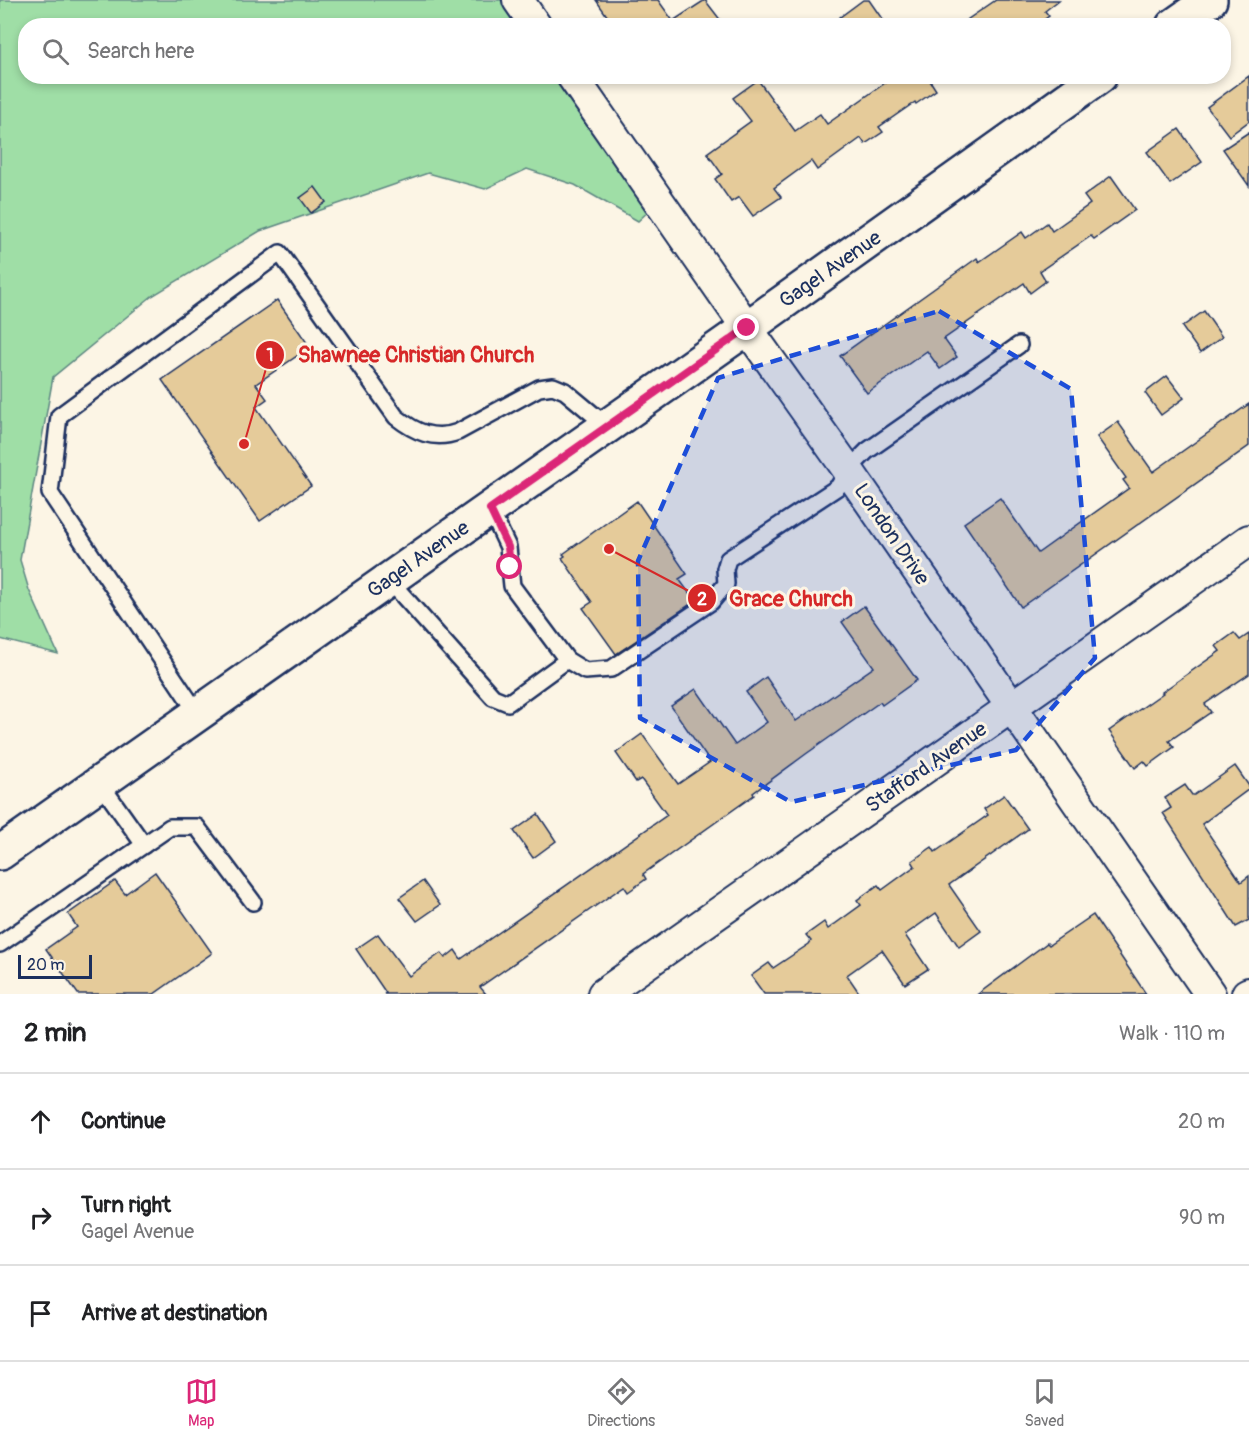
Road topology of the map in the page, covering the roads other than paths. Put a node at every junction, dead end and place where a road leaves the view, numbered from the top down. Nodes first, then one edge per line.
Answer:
1 (518, 0) edge
2 (1210, 0) edge
3 (530, 18) edge
4 (1184, 18) edge
5 (578, 84) edge
6 (1089, 84) edge
7 (747, 328) junction
8 (1019, 345) dead end
9 (607, 426) junction
10 (848, 470) junction
11 (490, 509) junction
12 (1249, 540) edge
13 (389, 580) junction
14 (567, 660) junction
15 (1011, 707) junction
16 (198, 714) junction
17 (100, 783) junction
18 (144, 845) junction
19 (0, 853) edge
20 (253, 902) dead end
21 (0, 944) edge
22 (603, 994) edge
23 (1210, 994) edge

1 - 3 street
2 - 4 street
5 - 7 street, London Drive
6 - 7 street, Gagel Avenue
7 - 9 street, Gagel Avenue
7 - 10 street, London Drive
8 - 10 lane
9 - 11 street, Gagel Avenue
9 - 16 lane
10 - 14 lane
10 - 15 street, London Drive
11 - 13 street, Gagel Avenue
11 - 14 lane
12 - 15 street, Stafford Avenue
13 - 14 lane
13 - 16 street, Gagel Avenue
15 - 22 street, Stafford Avenue
15 - 23 street, London Drive
16 - 17 street, Gagel Avenue
17 - 18 lane
17 - 19 street, Gagel Avenue
18 - 20 lane
18 - 21 lane

